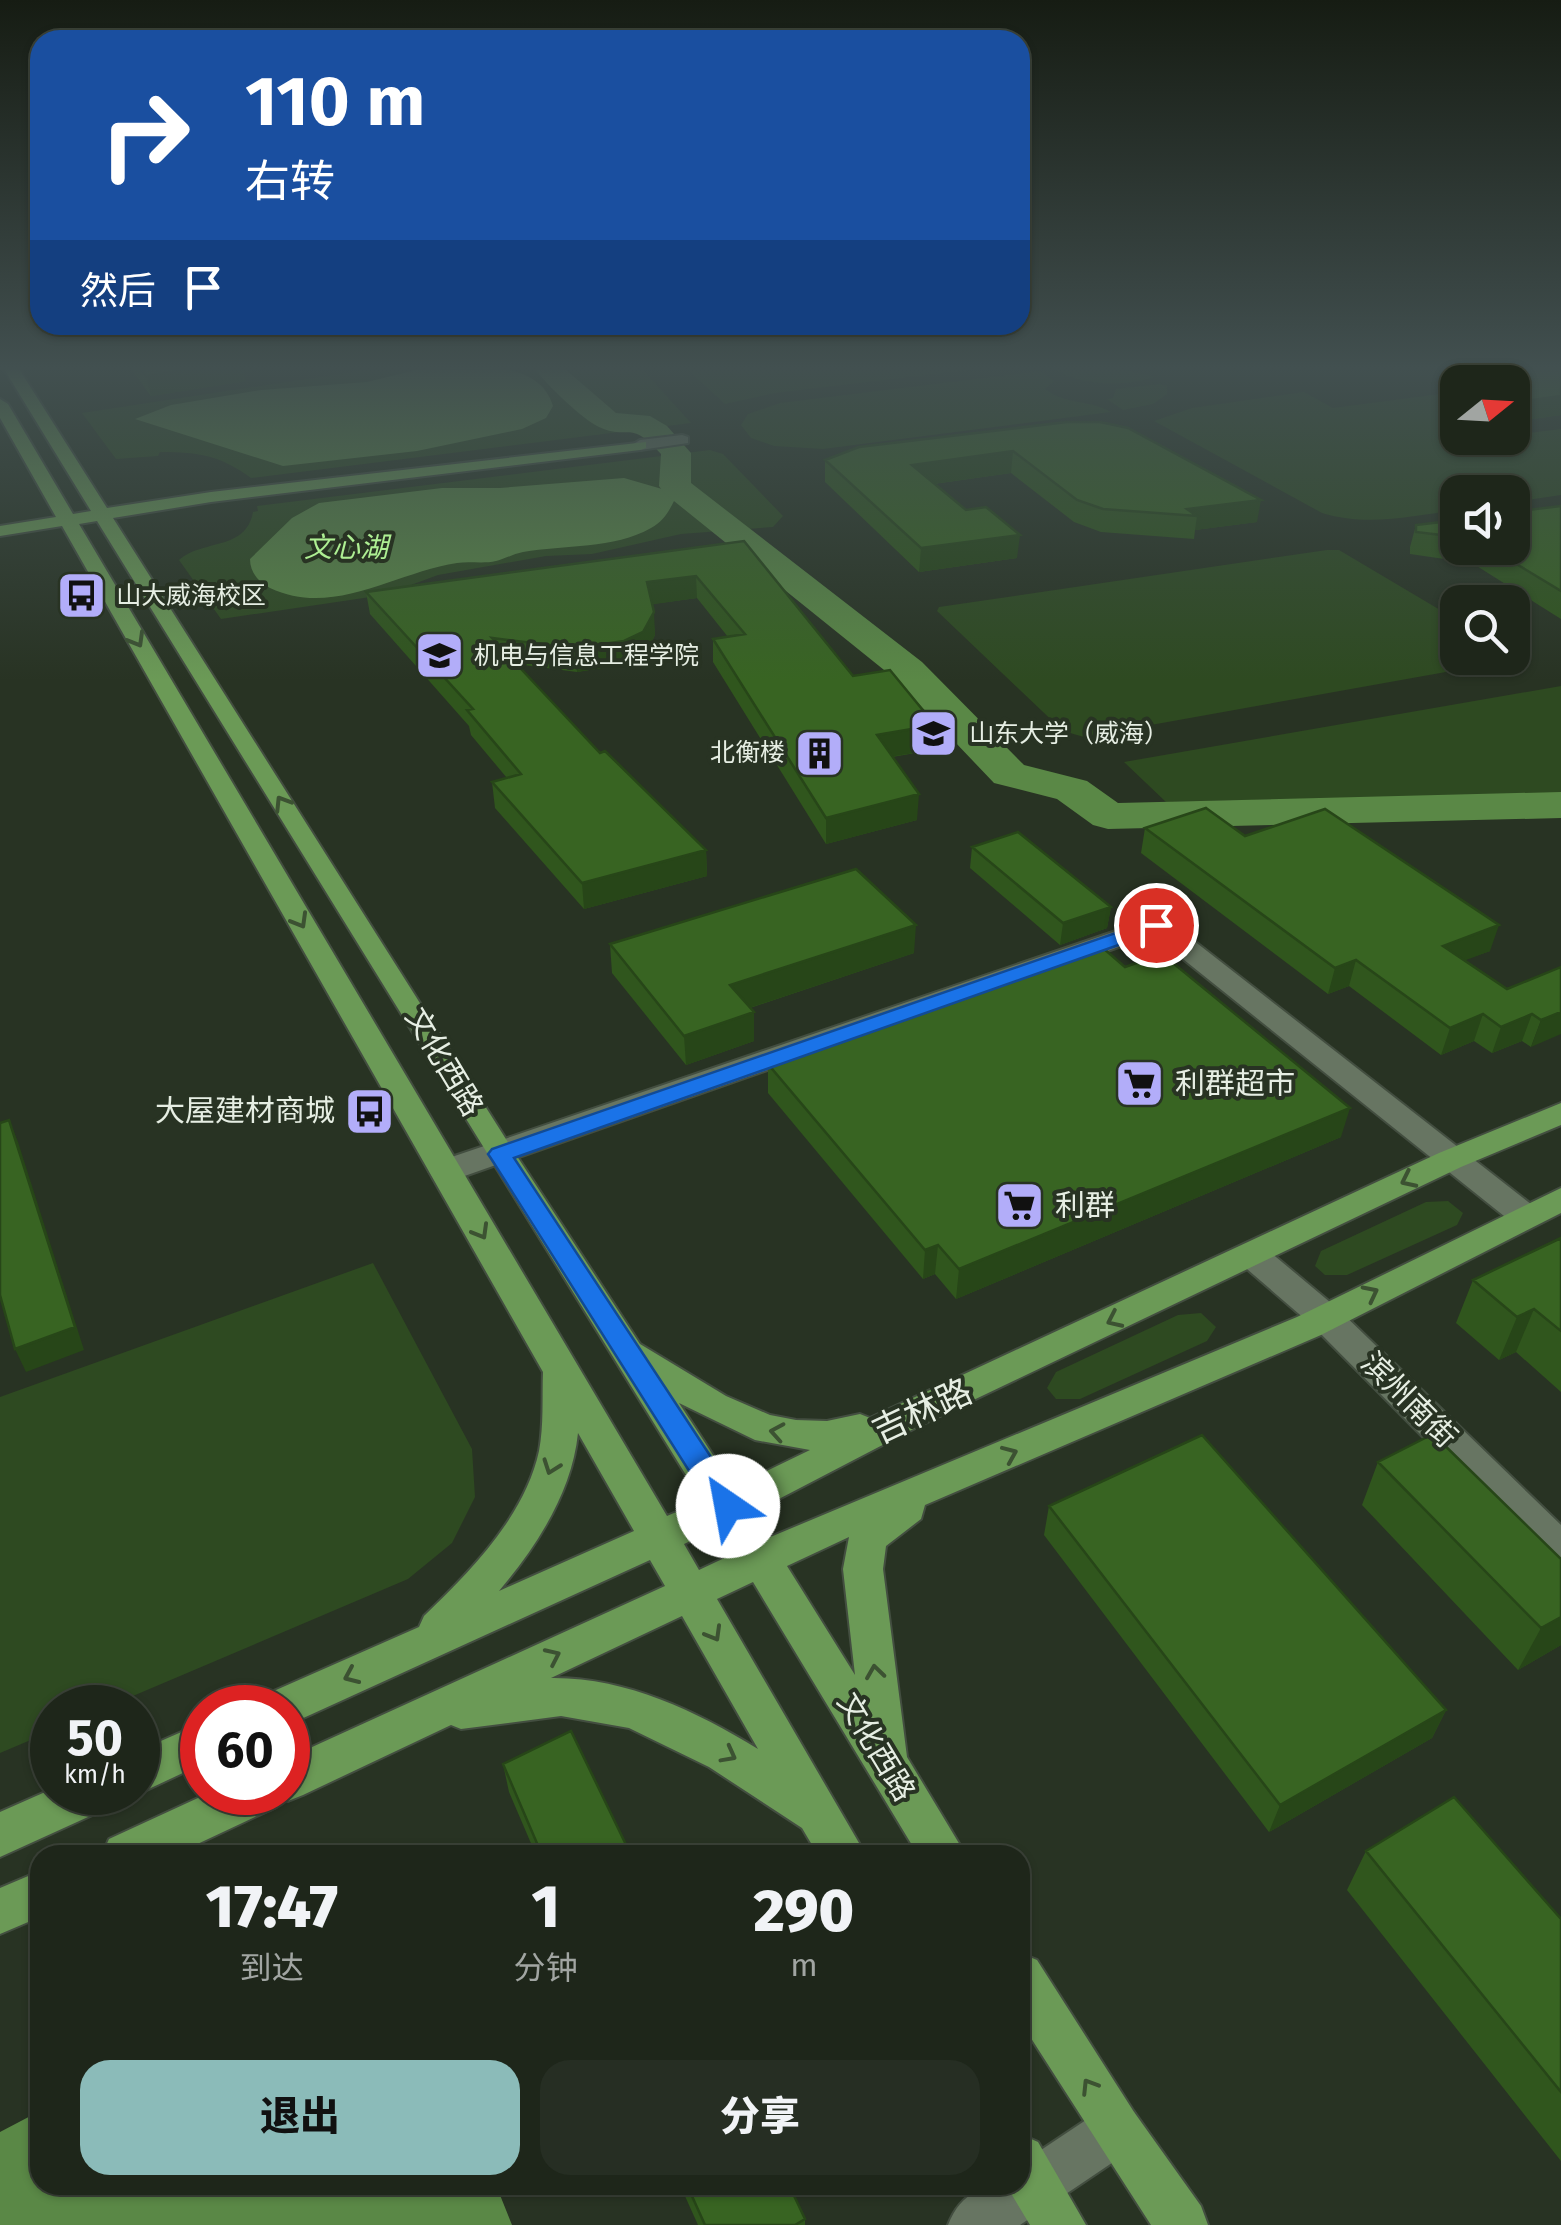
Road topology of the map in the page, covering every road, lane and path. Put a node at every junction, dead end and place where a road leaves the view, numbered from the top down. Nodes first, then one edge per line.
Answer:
1 (40, 472) joint
2 (75, 473) edge
3 (78, 473) edge
4 (406, 473) edge
5 (211, 496) junction
6 (100, 514) junction
7 (67, 519) junction
8 (0, 523) edge
9 (0, 535) edge
10 (136, 541) junction
11 (94, 566) junction
12 (1561, 1113) edge
13 (500, 1154) junction
14 (1450, 1160) junction
15 (445, 1170) junction
16 (1561, 1199) edge
17 (1524, 1216) junction
18 (1252, 1255) junction
19 (1325, 1317) junction
20 (625, 1349) junction
21 (561, 1370) junction
22 (906, 1416) junction
23 (944, 1481) junction
24 (728, 1506) junction
25 (659, 1537) junction
26 (1561, 1550) edge
27 (761, 1559) junction
28 (690, 1592) junction
29 (422, 1644) junction
30 (310, 1695) edge
31 (434, 1712) junction
32 (888, 1768) junction
33 (310, 1770) edge
34 (44, 1815) edge
35 (211, 1815) edge
36 (820, 1816) junction
37 (0, 1835) edge
38 (146, 1845) edge
39 (837, 1845) edge
40 (937, 1845) edge
41 (30, 1898) edge
42 (0, 1911) edge
43 (1030, 1994) edge
44 (1116, 2130) junction
45 (1038, 2190) edge
46 (1029, 2195) edge
47 (974, 2225) edge
48 (1182, 2225) edge

1 - 7 main road, 文化西路
1 - 8 main road
2 - 6 main road, 文化西路
3 - 5 main road
4 - 5 main road
5 - 6 main road
5 - 10 main road
6 - 7 main road
6 - 10 main road, 文化西路
7 - 9 main road
7 - 11 main road, 文化西路
9 - 11 main road
13 -> 10 main road, 文化西路
11 -> 15 main road, 文化西路
12 - 14 main road, 吉林路
13 - 14 street
13 - 15 street
13 - 20 main road, 文化西路
14 - 17 street
14 -> 18 main road, 吉林路
15 -> 21 main road, 文化西路
16 - 17 main road
19 -> 17 main road
18 - 19 street, 滨州南街
18 -> 22 main road, 吉林路
23 -> 19 main road
19 - 26 street, 滨州南街
22 -> 20 main road
20 - 24 main road, 文化西路
21 - 25 main road, 文化西路
21 -> 29 main road
22 - 24 main road, 吉林路
23 - 27 main road
32 -> 23 main road
24 - 25 main road, 吉林路
24 - 27 main road, 文化西路
25 - 28 main road, 文化西路
25 - 29 main road, 吉林路
27 - 28 main road
27 - 32 main road, 文化西路
31 -> 28 main road
28 -> 36 main road, 文化西路
29 -> 30 main road, 吉林路
31 - 33 main road
31 -> 36 main road
32 - 40 main road, 文化西路
34 - 37 main road
35 - 38 main road
36 - 39 main road, 文化西路
41 - 42 main road
44 -> 43 main road
44 - 45 street
44 - 48 main road
46 - 47 street

